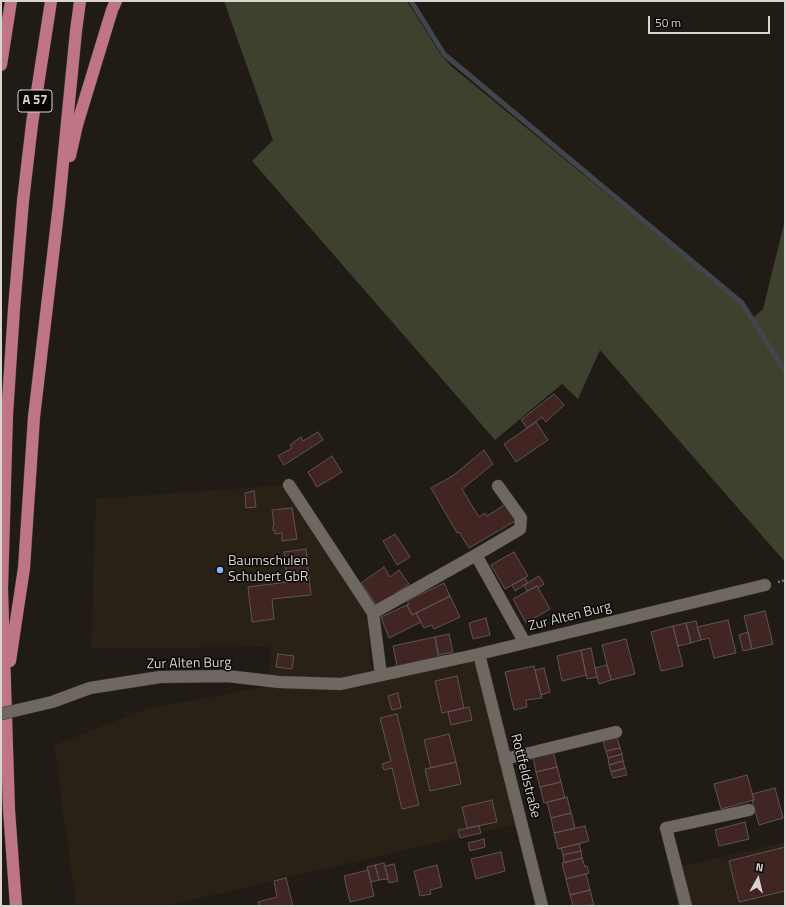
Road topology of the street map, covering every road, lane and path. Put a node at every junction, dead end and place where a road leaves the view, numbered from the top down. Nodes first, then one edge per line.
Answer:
1 (11, 1) edge
2 (51, 1) edge
3 (80, 1) edge
4 (116, 1) edge
5 (1, 65) edge
6 (59, 204) junction
7 (290, 485) dead end
8 (498, 486) dead end
9 (476, 555) junction
10 (765, 585) dead end
11 (373, 613) junction
12 (525, 643) junction
13 (479, 654) junction
14 (381, 675) junction
15 (5, 691) junction
16 (1, 714) edge
17 (616, 732) dead end
18 (505, 759) junction
19 (748, 810) dead end
20 (16, 906) edge
21 (542, 906) edge
22 (686, 906) edge

1 - 5 highway
2 - 15 highway, A 57
3 - 6 highway
4 - 6 highway
6 - 15 highway
7 - 11 street
8 - 9 street
9 - 11 street
9 - 12 street
10 - 12 street, Zur Alten Burg
11 - 14 street
12 - 13 street, Zur Alten Burg
13 - 14 street, Zur Alten Burg
13 - 18 street, Rottfeldstraße
14 - 16 street, Zur Alten Burg, bridge
15 - 20 highway, A 57
17 - 18 street
18 - 21 street, Rottfeldstraße
19 - 22 street

